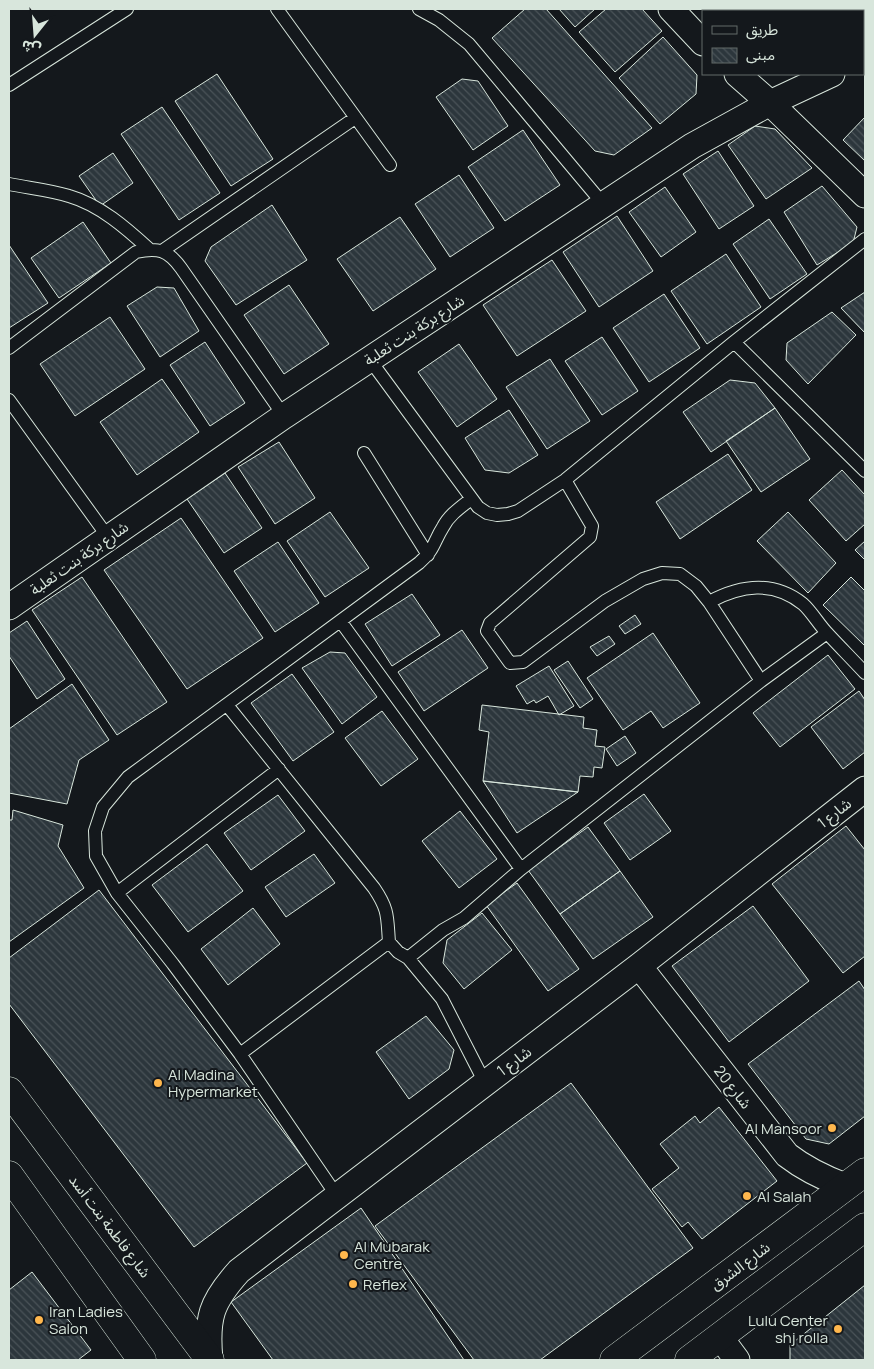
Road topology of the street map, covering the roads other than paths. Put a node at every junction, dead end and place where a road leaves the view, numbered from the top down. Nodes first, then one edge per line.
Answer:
1 (127, 9) edge
2 (277, 9) edge
3 (419, 9) edge
4 (671, 9) edge
5 (702, 42) edge
6 (738, 75) edge
7 (830, 75) edge
8 (9, 85) edge
9 (770, 103) junction
10 (355, 118) junction
11 (390, 165) dead end
12 (9, 184) edge
13 (865, 195) edge
14 (604, 205) junction
15 (865, 239) edge
16 (149, 249) junction
17 (162, 251) junction
18 (734, 342) junction
19 (9, 348) edge
20 (370, 360) junction
21 (9, 400) edge
22 (13, 415) edge
23 (284, 416) junction
24 (364, 453) dead end
25 (865, 471) edge
26 (565, 480) junction
27 (471, 499) junction
28 (108, 537) junction
29 (428, 555) junction
30 (709, 602) junction
31 (9, 607) edge
32 (341, 622) junction
33 (827, 633) junction
34 (865, 673) edge
35 (761, 680) junction
36 (227, 705) junction
37 (279, 768) junction
38 (865, 789) edge
39 (522, 869) junction
40 (117, 893) junction
41 (389, 942) junction
42 (408, 958) junction
43 (640, 966) junction
44 (240, 1054) junction
45 (485, 1083) junction
46 (9, 1091) edge
47 (9, 1175) edge
48 (855, 1179) edge
49 (337, 1196) junction
50 (865, 1227) edge
51 (720, 1338) junction
52 (142, 1360) edge
53 (210, 1360) edge
54 (614, 1360) edge
55 (690, 1360) edge
56 (737, 1360) edge

1 - 8 lane
2 - 10 lane
3 - 14 lane
4 - 5 street
6 - 9 street
7 - 9 street, شارع بركة بنت ثعلبة
9 - 13 street
9 - 14 street, شارع بركة بنت ثعلبة
10 - 11 lane
10 - 17 lane
12 - 16 lane
14 - 20 street, شارع بركة بنت ثعلبة
15 - 18 lane
16 - 17 lane
16 - 19 lane
17 - 23 lane
18 - 25 lane
18 - 26 lane
20 - 23 street, شارع بركة بنت ثعلبة
20 - 27 lane
21 - 22 lane
22 - 28 lane
23 - 28 street, شارع بركة بنت ثعلبة
24 - 29 lane
26 - 27 lane
26 - 30 lane
27 - 29 lane
28 - 31 street, شارع بركة بنت ثعلبة
29 - 32 lane
30 - 33 lane
30 - 35 lane
32 - 36 lane
32 - 39 lane
33 - 34 lane
33 - 35 lane
35 - 39 lane
36 - 37 lane
36 - 40 lane
37 - 40 lane
37 - 41 lane
38 - 43 street, شارع 1
39 - 42 lane
40 - 44 lane
41 - 42 lane
41 - 44 lane
42 - 45 lane
43 - 45 street, شارع 1
43 - 48 street, شارع 20
44 - 49 lane
45 - 49 street, شارع 1
46 - 53 street, شارع فاطمة بنت أسد
47 - 52 street
48 - 54 street, شارع الشرق
49 - 53 street, شارع 1
50 - 51 street
51 - 55 street
51 - 56 street

